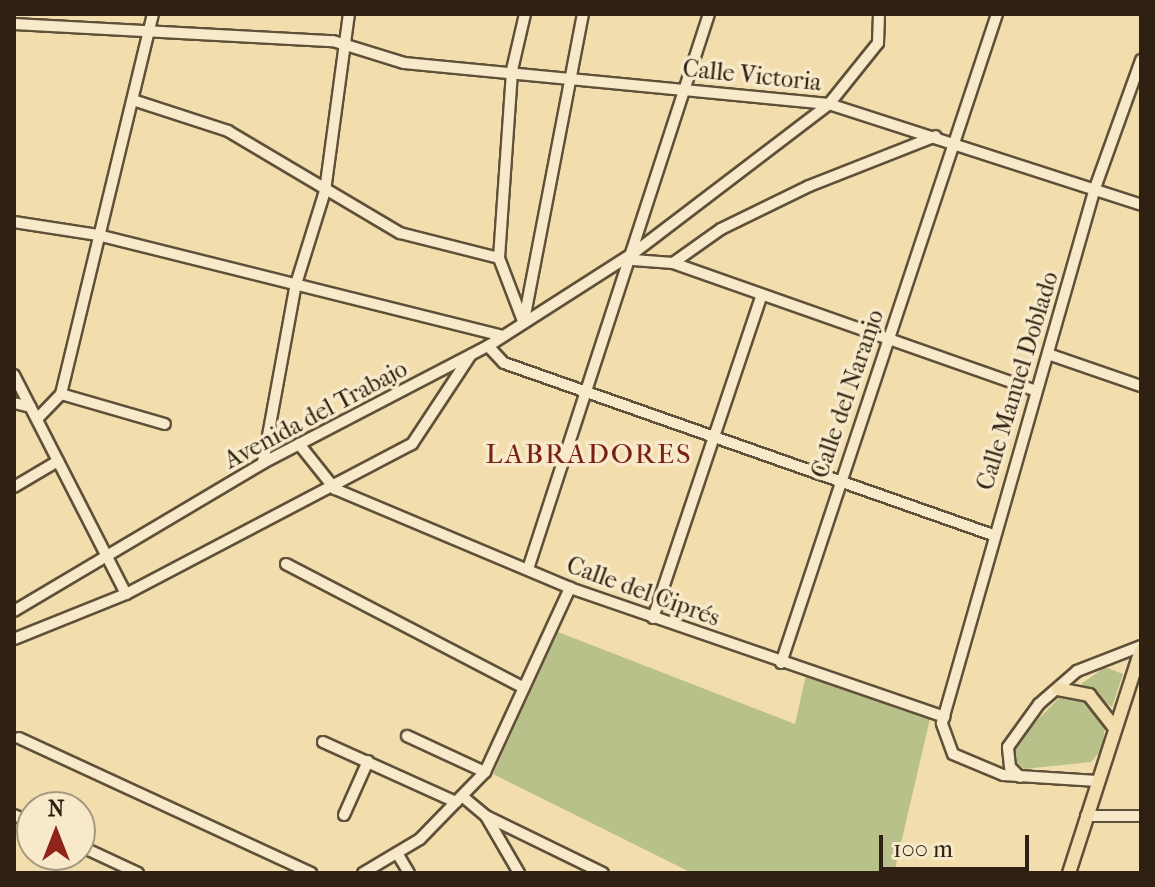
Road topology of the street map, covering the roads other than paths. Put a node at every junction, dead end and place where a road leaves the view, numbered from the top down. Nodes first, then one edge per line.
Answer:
1 (153, 14) edge
2 (349, 14) edge
3 (525, 14) edge
4 (583, 14) edge
5 (709, 14) edge
6 (879, 14) edge
7 (997, 14) edge
8 (14, 24) edge
9 (149, 37) junction
10 (346, 45) junction
11 (1141, 60) edge
12 (512, 70) junction
13 (576, 78) junction
14 (686, 89) junction
15 (133, 100) junction
16 (829, 104) junction
17 (936, 136) junction
18 (957, 140) junction
19 (1095, 188) junction
20 (325, 191) junction
21 (1141, 205) edge
22 (14, 222) edge
23 (98, 235) junction
24 (634, 256) junction
25 (499, 258) junction
26 (673, 263) junction
27 (296, 284) junction
28 (762, 295) junction
29 (524, 321) junction
30 (503, 336) junction
31 (888, 342) junction
32 (488, 346) junction
33 (1048, 354) junction
34 (471, 355) junction
35 (14, 375) edge
36 (1141, 386) edge
37 (1036, 391) junction
38 (586, 393) junction
39 (61, 394) junction
40 (14, 403) edge
41 (31, 407) junction
42 (37, 419) junction
43 (165, 424) dead end
44 (712, 437) junction
45 (299, 444) junction
46 (58, 461) junction
47 (263, 463) junction
48 (840, 481) junction
49 (14, 487) edge
50 (335, 489) junction
51 (993, 535) junction
52 (107, 557) junction
53 (286, 564) dead end
54 (528, 569) junction
55 (570, 588) junction
56 (126, 594) junction
57 (14, 611) edge
58 (653, 618) junction
59 (14, 639) edge
60 (1141, 648) edge
61 (781, 663) junction
62 (524, 688) junction
63 (1058, 689) junction
64 (944, 717) junction
65 (1114, 727) junction
66 (407, 736) dead end
67 (19, 738) dead end
68 (323, 742) dead end
69 (368, 761) junction
70 (485, 772) junction
71 (1025, 780) junction
72 (1097, 781) junction
73 (459, 799) junction
74 (344, 815) dead end
75 (486, 816) junction
76 (1086, 816) junction
77 (1141, 816) edge
78 (96, 853) edge
79 (397, 853) junction
80 (138, 873) edge
81 (311, 873) edge
82 (363, 873) edge
83 (409, 873) edge
84 (519, 873) edge
85 (603, 873) edge
86 (1069, 873) edge

1 - 9 street
2 - 10 street
3 - 12 street
4 - 13 street
5 - 14 street
6 - 16 street, Avenida del Trabajo
7 - 18 street, Calle del Naranjo
8 - 9 street, Calle Victoria
9 - 10 street, Calle Victoria
9 - 15 street
10 - 12 street, Calle Victoria
10 - 20 street
11 - 19 street, Calle Manuel Doblado
12 - 13 street, Calle Victoria
12 - 25 street
13 - 14 street, Calle Victoria
13 - 29 street
14 - 16 street, Calle Victoria
14 - 24 street
15 - 20 street
15 - 23 street
16 - 17 street, Calle Victoria
16 - 24 street, Avenida del Trabajo
17 - 18 street, Calle Victoria
17 - 26 street
18 - 19 street, Calle Victoria
18 - 31 street, Calle del Naranjo
19 - 21 street, Calle Victoria
19 - 33 street, Calle Manuel Doblado
20 - 25 street
20 - 27 street
22 - 23 street
23 - 27 street
23 - 39 street
24 - 26 street
24 - 29 street, Avenida del Trabajo
24 - 38 street
25 - 29 street
26 - 28 street
27 - 30 street
27 - 47 street
28 - 31 street
28 - 44 street
29 - 30 street, Avenida del Trabajo
30 - 32 street, Avenida del Trabajo
31 - 37 street
31 - 48 street, Calle del Naranjo
32 - 34 street, Avenida del Trabajo
32 - 38 street
33 - 36 street
33 - 37 street, Calle Manuel Doblado
34 - 45 street, Avenida del Trabajo
34 - 50 street
35 - 41 street
37 - 51 street, Calle Manuel Doblado
38 - 44 street
38 - 54 street
39 - 42 street
39 - 43 street
40 - 41 street
41 - 42 street
42 - 46 street
44 - 48 street
44 - 58 street
45 - 47 street, Avenida del Trabajo
45 - 50 street
46 - 49 street
46 - 52 street
47 - 52 street, Avenida del Trabajo
48 - 51 street
48 - 61 street, Calle del Naranjo
50 - 54 street, Calle del Ciprés
50 - 56 street
51 - 64 street, Calle Manuel Doblado
52 - 56 street
52 - 57 street, Avenida del Trabajo
53 - 62 street
54 - 55 street, Calle del Ciprés
55 - 58 street, Calle del Ciprés
55 - 62 street
56 - 59 street
58 - 61 street, Calle del Ciprés
60 - 63 street
60 - 65 main road
61 - 64 street, Calle del Ciprés
62 - 70 street
63 - 65 main road
63 - 71 street
64 - 71 street, Calle Manuel Doblado
65 - 72 main road
66 - 70 street
67 - 81 street
68 - 69 street
69 - 73 street
69 - 74 street
70 - 73 street
71 - 72 street
72 - 76 main road
73 - 75 street
73 - 79 street
75 - 84 street
75 - 85 street
76 - 77 street
76 - 86 main road
78 - 80 street
79 - 82 street
79 - 83 street

